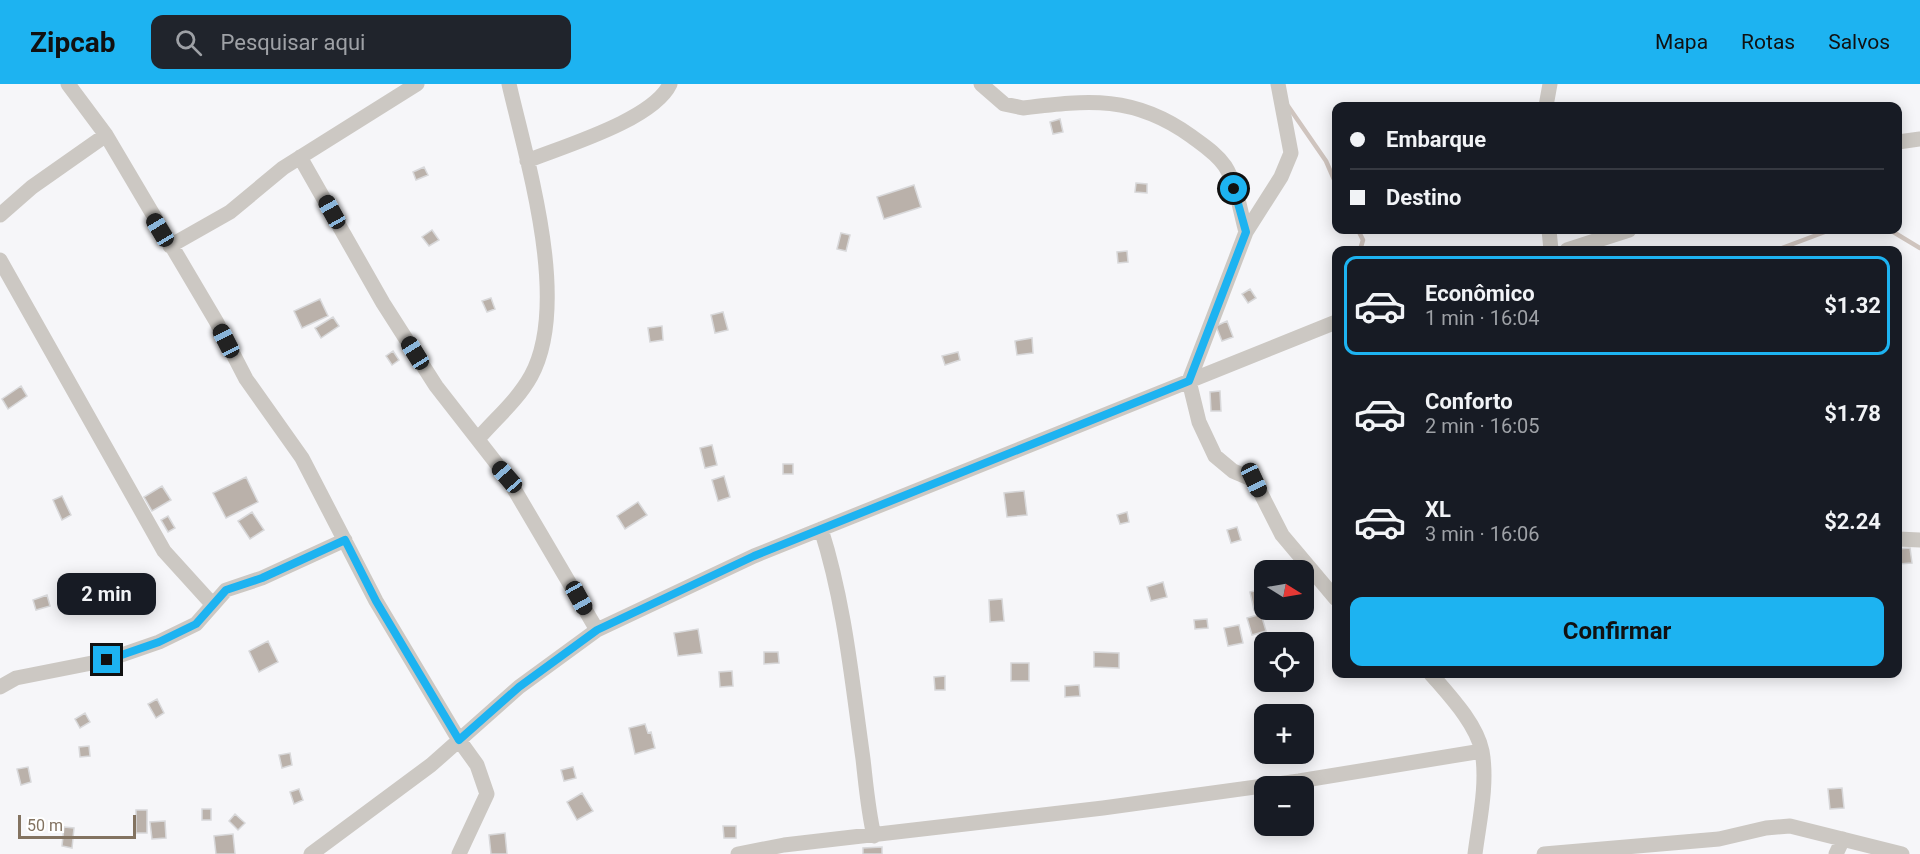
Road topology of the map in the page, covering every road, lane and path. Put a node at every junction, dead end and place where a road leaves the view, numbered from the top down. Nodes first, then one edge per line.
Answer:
1 (68, 84) edge
2 (417, 84) edge
3 (509, 84) edge
4 (670, 84) edge
5 (981, 84) edge
6 (1278, 84) edge
7 (1550, 84) edge
8 (1546, 102) edge
9 (106, 135) junction
10 (1920, 139) edge
11 (1902, 141) edge
12 (300, 157) junction
13 (527, 161) junction
14 (0, 215) edge
15 (1246, 232) junction
16 (1617, 234) edge
17 (170, 246) junction
18 (1579, 246) edge
19 (0, 260) edge
20 (1332, 324) edge
21 (1189, 381) junction
22 (478, 439) junction
23 (821, 529) junction
24 (1902, 539) edge
25 (345, 540) junction
26 (1920, 540) edge
27 (1332, 593) edge
28 (213, 605) junction
29 (597, 630) junction
30 (1434, 678) edge
31 (0, 687) edge
32 (459, 740) junction
33 (1482, 751) junction
34 (874, 836) junction
35 (1843, 839) junction
36 (746, 853) edge
37 (311, 854) edge
38 (459, 854) edge
39 (1475, 854) edge
40 (1544, 854) edge
41 (1836, 854) edge
42 (1902, 854) edge

1 - 9 street
2 - 12 street
3 - 13 street
4 - 13 street
5 - 15 street
6 - 15 street
7 - 8 street
9 - 14 street
9 - 17 street
10 - 11 street
12 - 17 street
12 - 22 street
13 - 22 street
15 - 21 street
16 - 18 street
17 - 25 street
19 - 28 street
20 - 21 street
21 - 23 street
21 - 27 street
22 - 29 street
23 - 29 street
23 - 34 street
24 - 26 street
25 - 28 street
25 - 32 street
28 - 31 street
29 - 32 street
30 - 33 street
32 - 37 street
32 - 38 street
33 - 34 street
33 - 39 street
34 - 36 street
35 - 40 street
35 - 41 street
35 - 42 street

